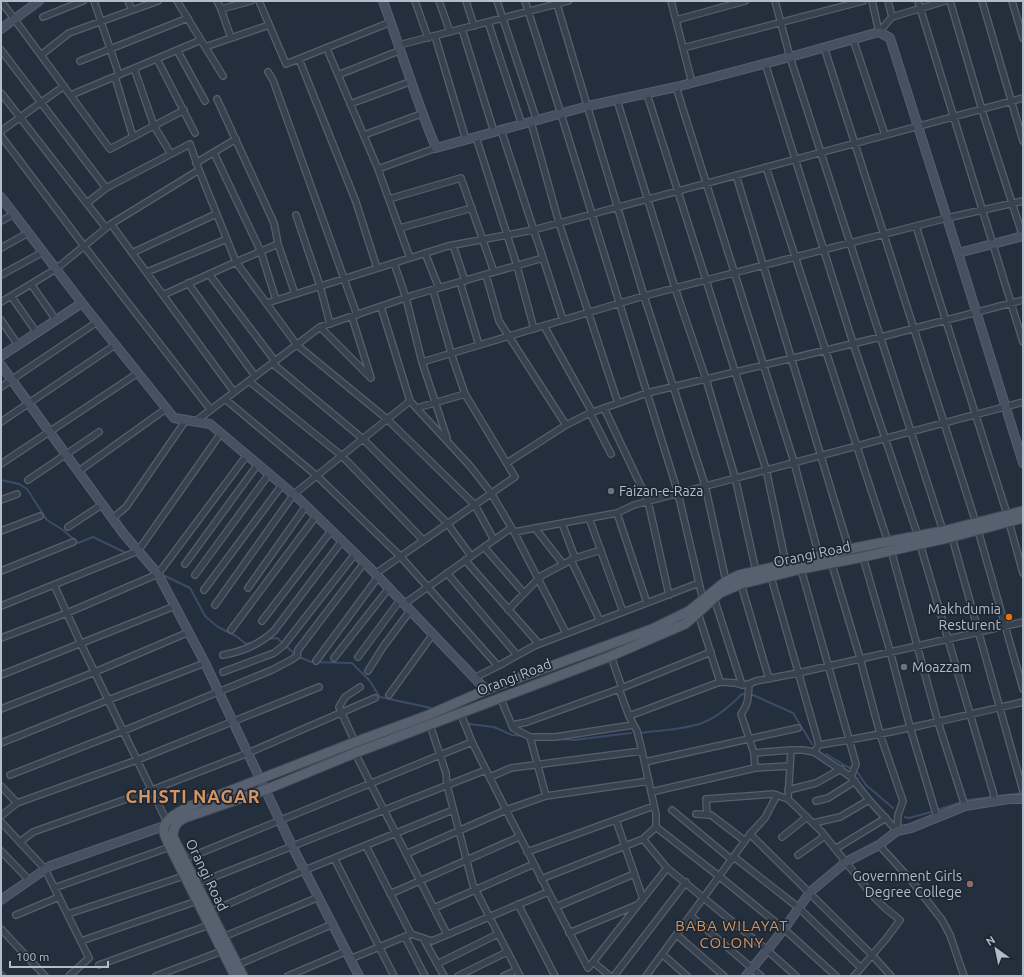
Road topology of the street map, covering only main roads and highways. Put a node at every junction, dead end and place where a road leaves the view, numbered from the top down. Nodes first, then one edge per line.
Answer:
1 (1023, 511) edge
2 (1008, 518) junction
3 (1023, 518) edge
4 (977, 526) junction
5 (919, 540) junction
6 (889, 546) junction
7 (830, 559) junction
8 (428, 720) junction
9 (180, 861) junction
10 (235, 976) edge
11 (243, 976) edge

1 - 2 main road, Orangi Road
2 - 3 main road, Orangi Road
2 - 4 main road, Orangi Road
4 - 5 main road, Orangi Road
4 - 5 main road, Orangi Road
5 - 6 main road, Orangi Road
6 - 7 main road, Orangi Road
6 - 7 main road, Orangi Road
7 - 8 main road, Orangi Road
7 - 8 main road, Orangi Road
8 - 9 main road, Orangi Road
8 - 9 main road, Orangi Road
9 - 10 main road, Orangi Road
9 - 11 main road, Orangi Road

